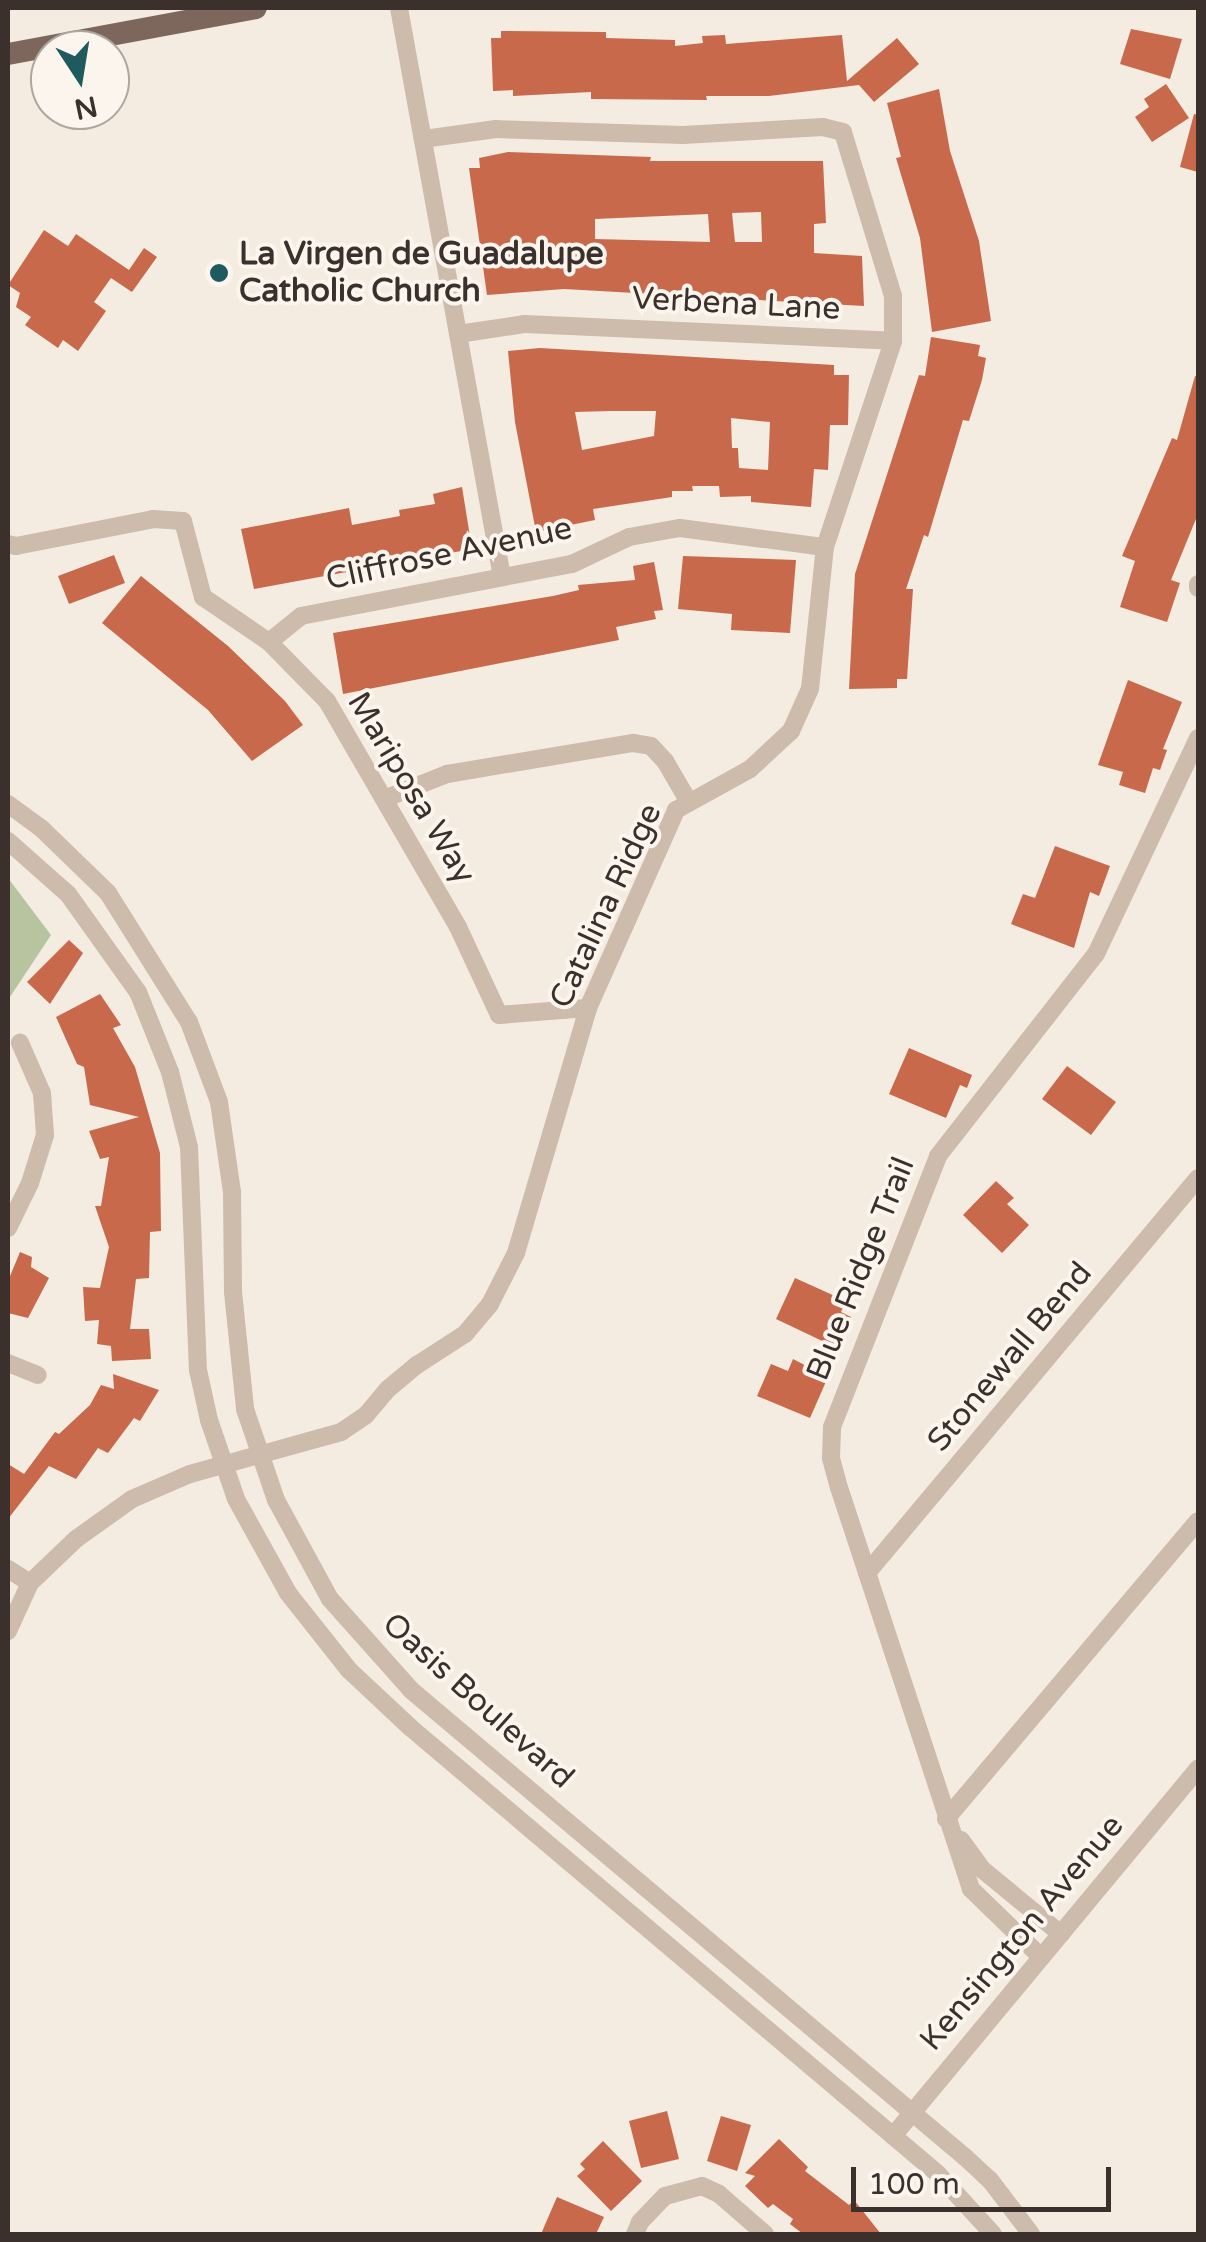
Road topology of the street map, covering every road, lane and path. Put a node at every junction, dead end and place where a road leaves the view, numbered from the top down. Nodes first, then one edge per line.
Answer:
1 (256, 8) edge
2 (399, 8) edge
3 (8, 54) edge
4 (423, 139) junction
5 (458, 334) junction
6 (893, 341) junction
7 (8, 544) edge
8 (824, 547) junction
9 (502, 577) junction
10 (269, 642) junction
11 (1198, 738) edge
12 (384, 798) junction
13 (689, 802) junction
14 (8, 804) edge
15 (8, 841) edge
16 (588, 1008) junction
17 (20, 1044) dead end
18 (1198, 1178) edge
19 (30, 1183) junction
20 (49, 1190) dead end
21 (8, 1228) edge
22 (8, 1364) edge
23 (38, 1375) dead end
24 (256, 1454) junction
25 (221, 1464) junction
26 (1198, 1520) edge
27 (8, 1569) edge
28 (867, 1574) junction
29 (30, 1583) junction
30 (8, 1631) edge
31 (1198, 1768) edge
32 (946, 1820) junction
33 (1061, 1934) junction
34 (1041, 1957) junction
35 (912, 2112) junction
36 (893, 2136) junction
37 (635, 2234) edge
38 (765, 2234) edge
39 (993, 2234) edge
40 (1030, 2234) edge

1 - 3 main road
2 - 4 street
4 - 5 street
4 - 6 street, Catalina Ridge
5 - 6 street, Verbena Lane
5 - 9 street
6 - 8 street, Catalina Ridge
7 - 10 street, Mariposa Way
8 - 9 street, Cliffrose Avenue
8 - 13 street, Catalina Ridge
9 - 10 street, Cliffrose Avenue
10 - 12 street, Mariposa Way
11 - 28 street, Blue Ridge Trail
12 - 13 street
12 - 16 street, Mariposa Way
13 - 16 street, Catalina Ridge
14 - 24 street, Oasis Boulevard
15 - 25 street, Oasis Boulevard
16 - 24 street, Catalina Ridge
17 - 19 street
18 - 28 street, Stonewall Bend
19 - 20 street
19 - 21 street
22 - 23 street
24 - 25 street, Catalina Ridge
24 - 35 street, Oasis Boulevard
25 - 29 street, Catalina Ridge
25 - 36 street, Oasis Boulevard
26 - 32 street
27 - 29 street
28 - 32 street, Blue Ridge Trail
29 - 30 street
31 - 33 street, Kensington Avenue
32 - 33 street, Blue Ridge Trail
32 - 34 street, Blue Ridge Trail
33 - 34 street, Kensington Avenue
34 - 35 street, Kensington Avenue
35 - 36 street, Kensington Avenue
35 - 40 street, Oasis Boulevard
36 - 39 street, Oasis Boulevard
37 - 38 street

